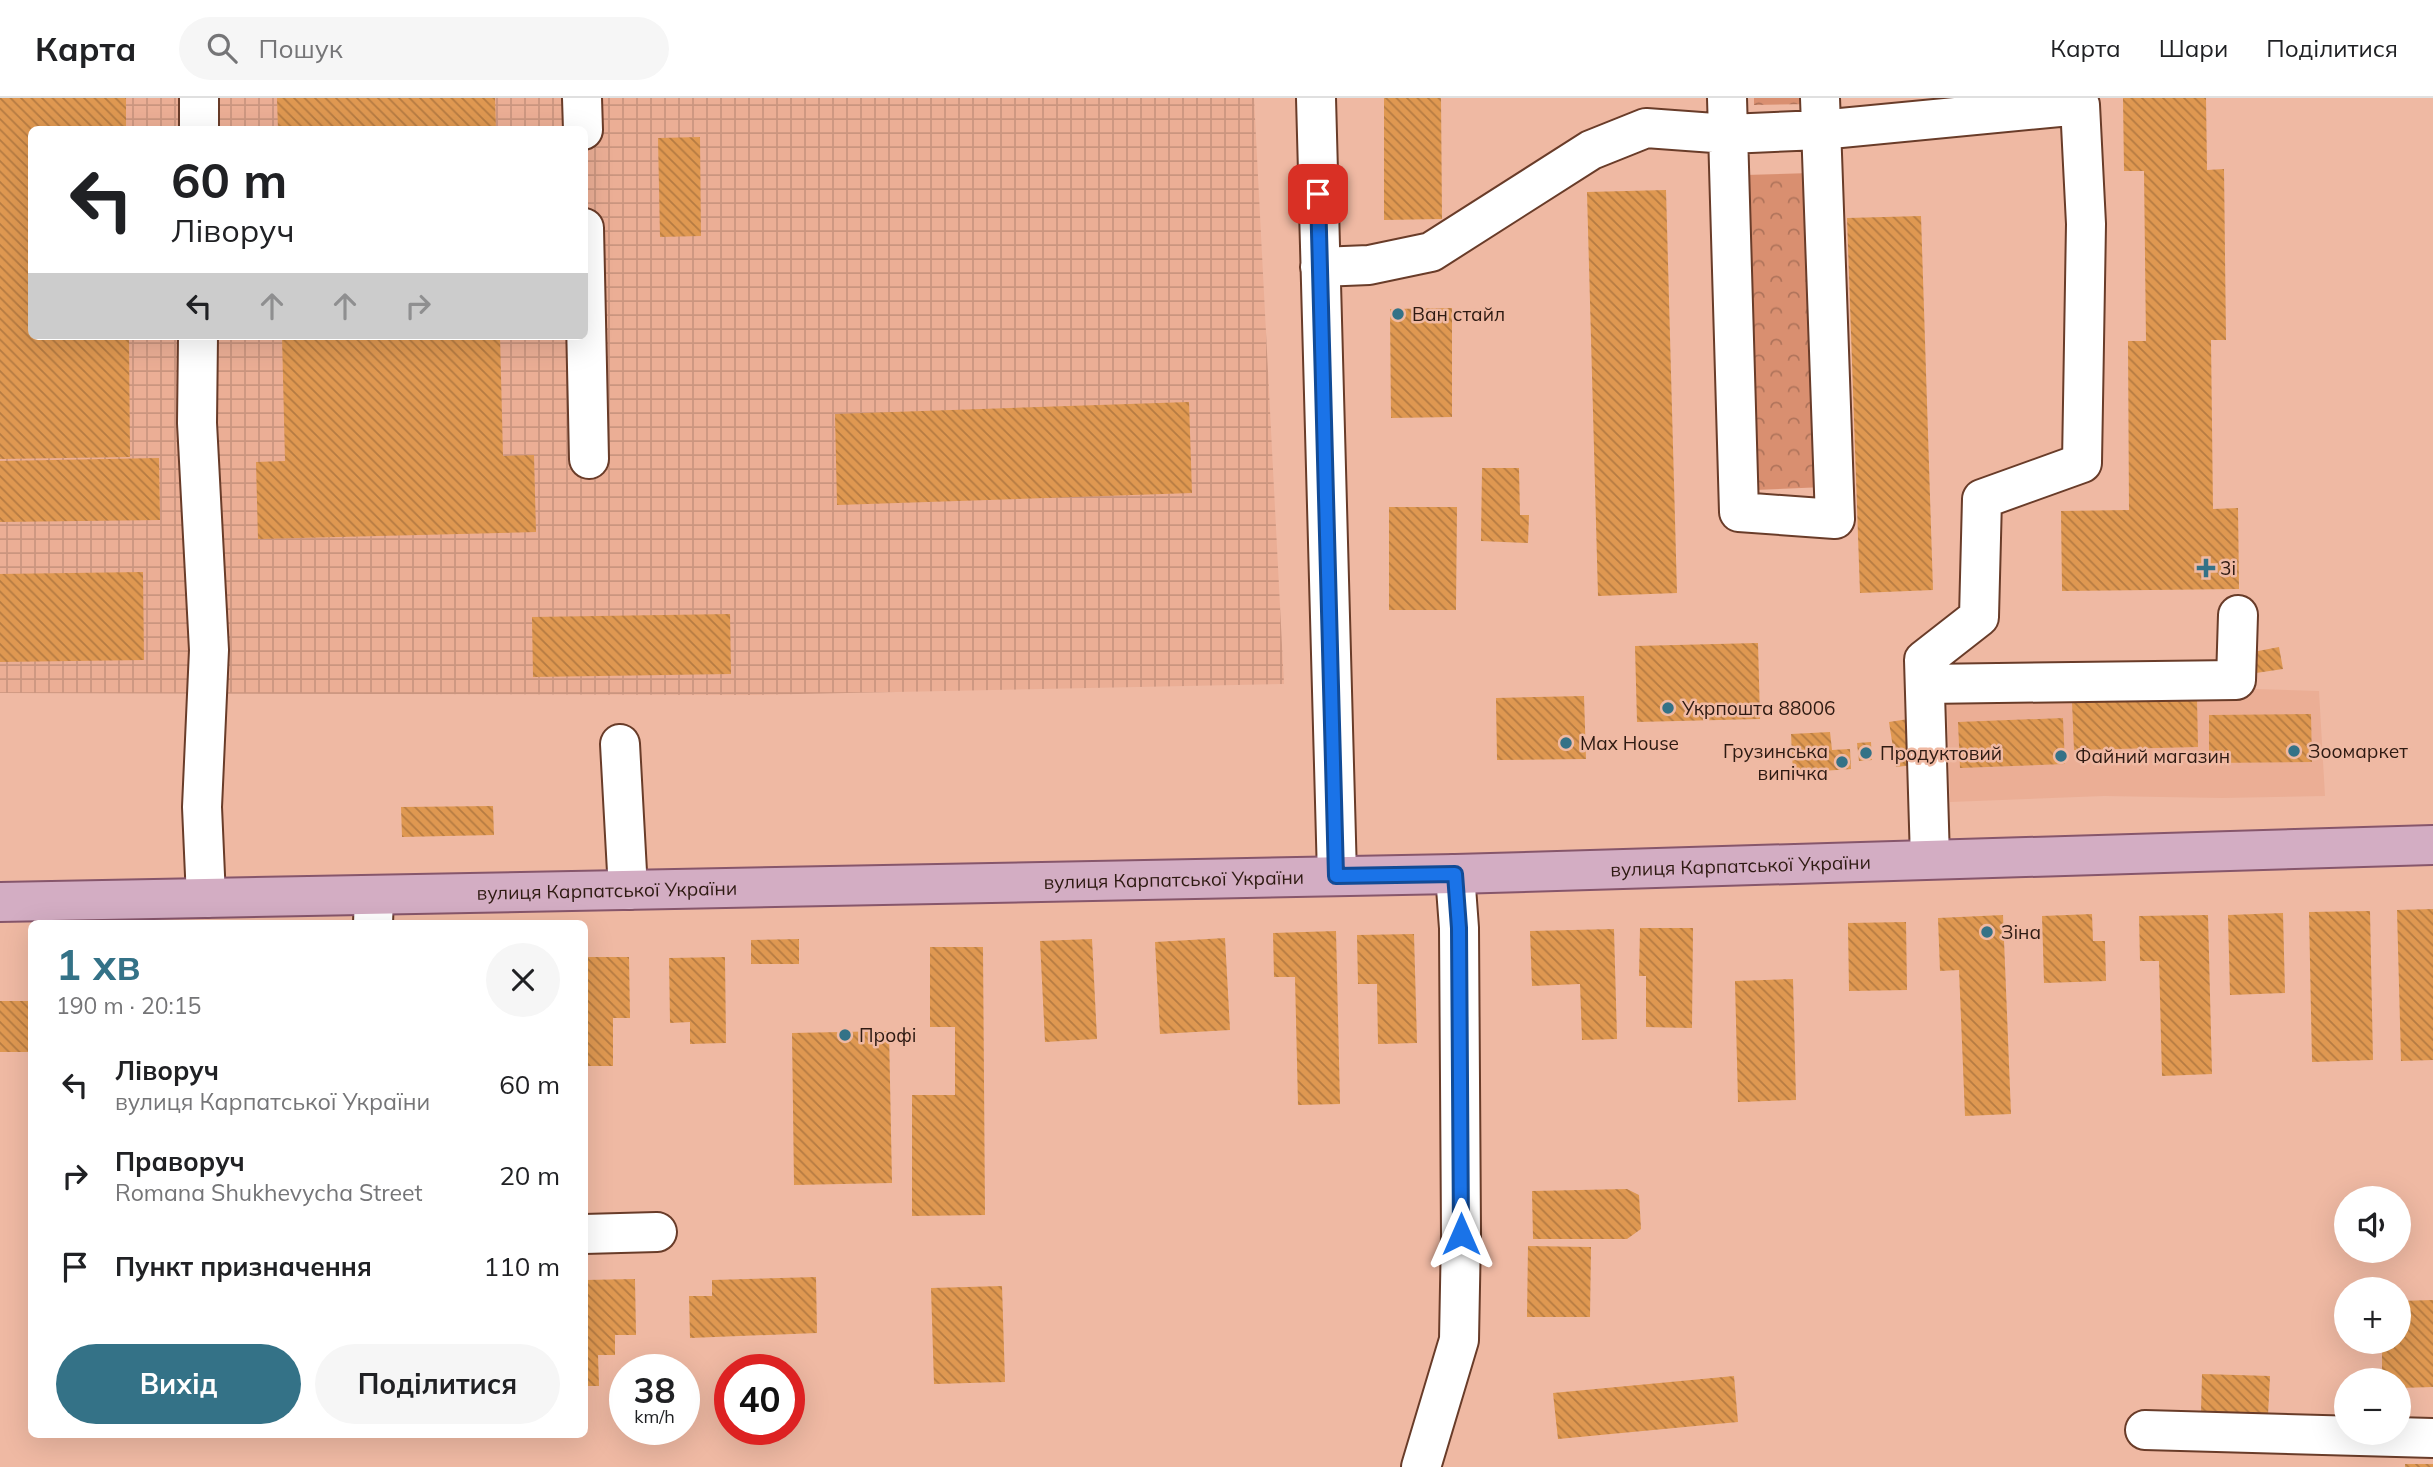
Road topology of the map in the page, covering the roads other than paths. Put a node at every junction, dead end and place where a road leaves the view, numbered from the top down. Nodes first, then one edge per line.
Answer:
1 (199, 98) edge
2 (582, 98) edge
3 (1316, 98) edge
4 (1820, 114) edge
5 (1727, 116) edge
6 (199, 126) edge
7 (583, 126) edge
8 (1320, 267) junction
9 (198, 340) edge
10 (586, 340) edge
11 (589, 460) dead end
12 (2238, 615) dead end
13 (1925, 684) junction
14 (620, 744) dead end
15 (2433, 845) edge
16 (1930, 859) junction
17 (1455, 874) junction
18 (1336, 876) junction
19 (628, 890) junction
20 (206, 898) junction
21 (0, 902) edge
22 (373, 909) edge
23 (657, 1232) dead end
24 (588, 1234) edge
25 (2145, 1430) dead end
26 (2433, 1438) edge
27 (1421, 1467) edge

1 - 6 street
2 - 7 street
3 - 8 street
4 - 5 street
4 - 5 street
4 - 13 street
5 - 8 street
8 - 18 street
9 - 20 street
10 - 11 street
12 - 13 street
13 - 16 street
14 - 19 street
15 - 16 main road, вулиця Карпатської України
16 - 17 main road, вулиця Карпатської України
17 - 18 main road, вулиця Карпатської України
17 - 27 street
18 - 19 main road, вулиця Карпатської України
19 - 22 main road, вулиця Карпатської України
20 - 21 main road, вулиця Карпатської України
20 - 22 main road, вулиця Карпатської України
23 - 24 street
25 - 26 street

